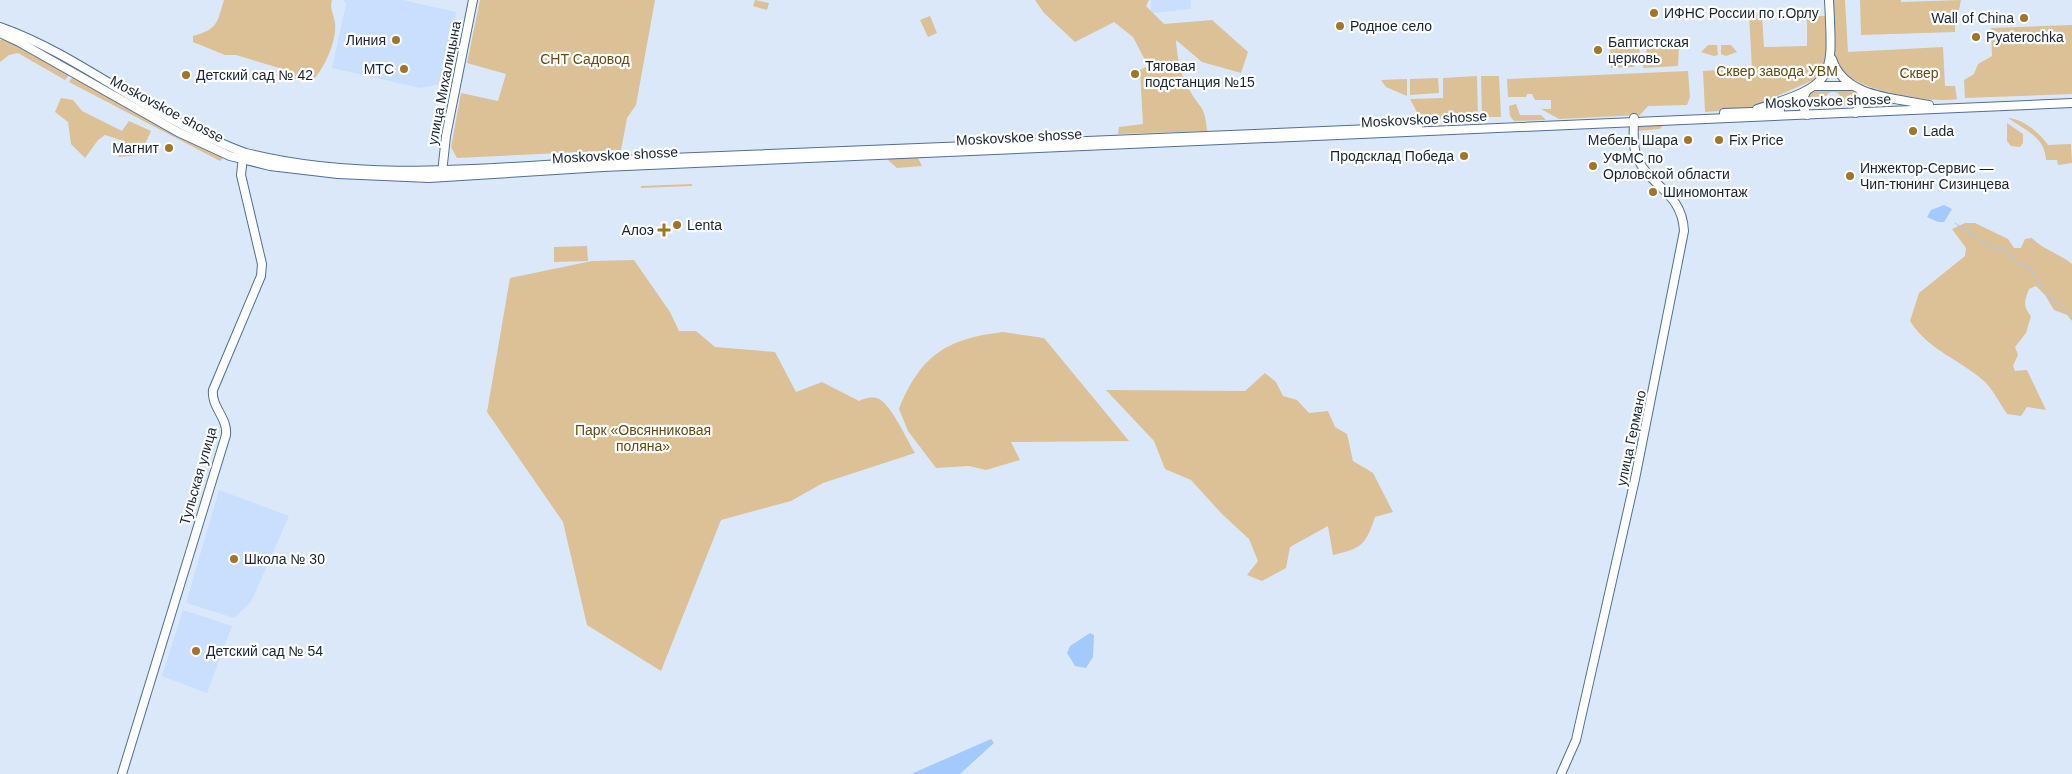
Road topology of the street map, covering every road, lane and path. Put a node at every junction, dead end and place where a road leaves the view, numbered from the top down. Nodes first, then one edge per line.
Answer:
1 (473, 0) edge
2 (1829, 0) edge
3 (0, 27) edge
4 (2, 35) edge
5 (1831, 57) junction
6 (1816, 86) junction
7 (1851, 86) junction
8 (1860, 90) junction
9 (1806, 92) junction
10 (2072, 99) edge
11 (2072, 103) edge
12 (1929, 105) junction
13 (1857, 111) junction
14 (1748, 112) junction
15 (1805, 113) junction
16 (1634, 120) junction
17 (243, 156) junction
18 (442, 174) junction
19 (122, 774) edge
20 (1561, 774) edge

1 - 18 main road, улица Михалицына
2 - 5 main road
3 - 17 main road, Moskovskoe shosse
4 - 17 main road, Moskovskoe shosse
5 - 6 main road
5 - 7 main road
6 - 7 main road
6 - 9 main road
7 - 8 main road
8 - 12 main road
8 - 13 main road
9 - 14 main road
9 - 15 main road
10 - 12 main road, Moskovskoe shosse
11 - 13 main road, Moskovskoe shosse
12 - 13 main road, Moskovskoe shosse
13 - 15 main road, Moskovskoe shosse
14 - 15 main road, Moskovskoe shosse
14 - 16 main road, Moskovskoe shosse
15 - 16 main road, Moskovskoe shosse
16 - 18 main road, Moskovskoe shosse
16 - 20 main road, улица Германо
17 - 18 main road, Moskovskoe shosse
17 - 19 main road, Тульская улица

